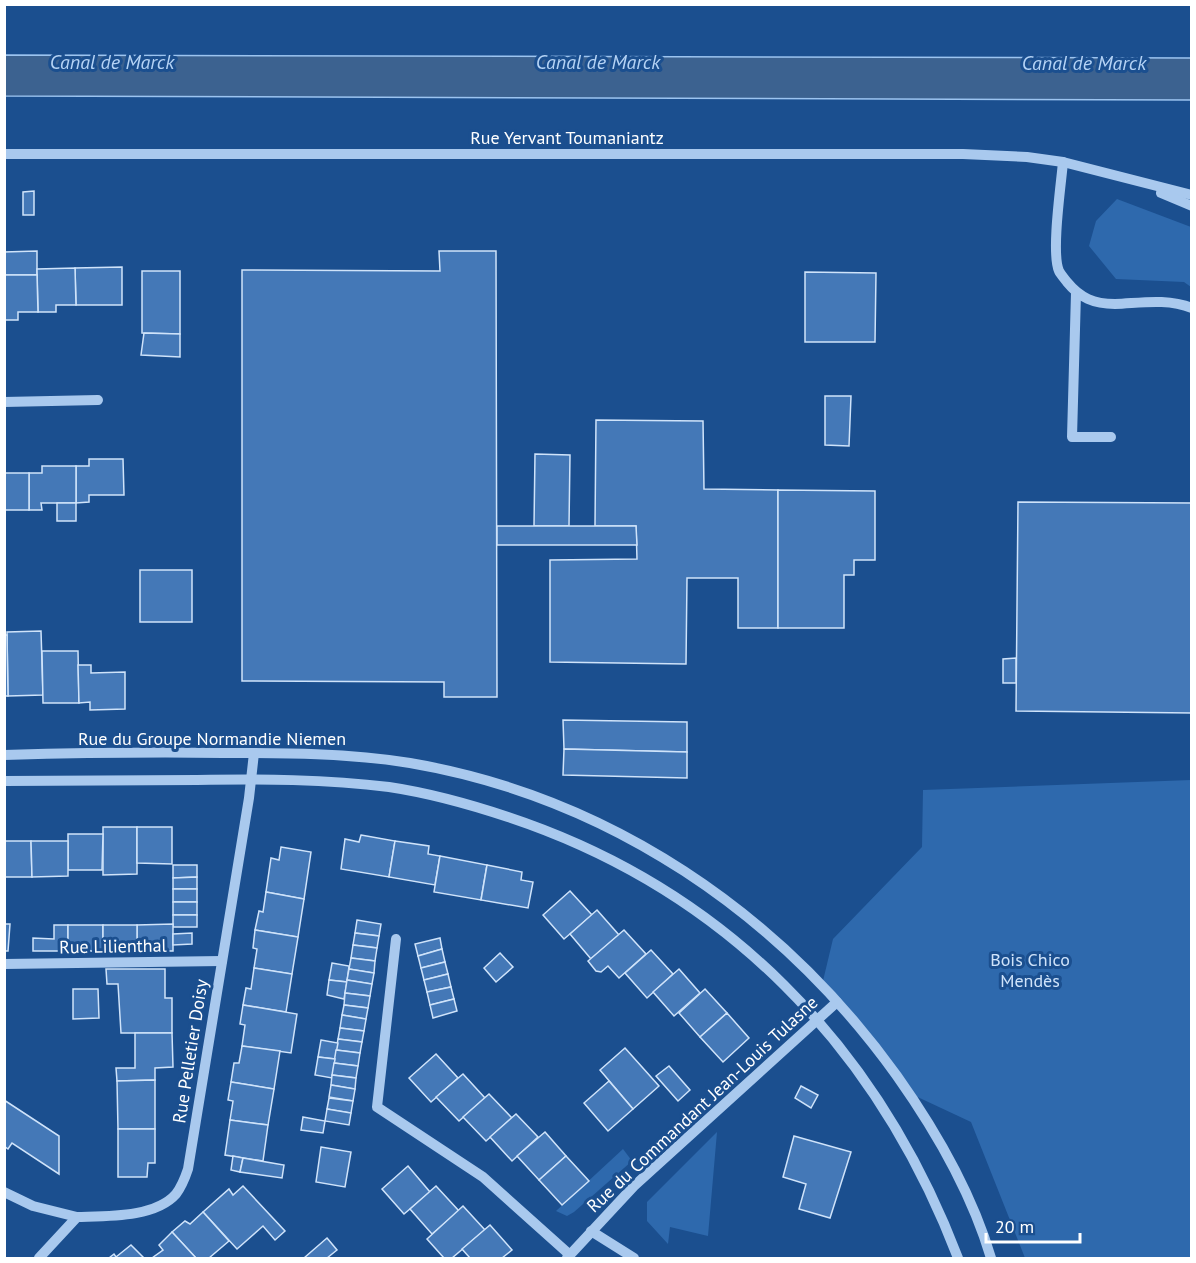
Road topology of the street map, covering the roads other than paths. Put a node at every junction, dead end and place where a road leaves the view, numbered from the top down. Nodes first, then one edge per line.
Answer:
1 (4, 154) edge
2 (1063, 162) junction
3 (1128, 178) junction
4 (1191, 195) edge
5 (1191, 206) edge
6 (1076, 293) junction
7 (1191, 308) edge
8 (98, 400) dead end
9 (4, 402) edge
10 (1111, 437) dead end
11 (255, 753) junction
12 (4, 755) edge
13 (252, 779) junction
14 (4, 781) edge
15 (396, 939) dead end
16 (222, 962) junction
17 (4, 964) edge
18 (837, 1002) junction
19 (817, 1020) junction
20 (4, 1192) edge
21 (77, 1217) junction
22 (591, 1231) junction
23 (569, 1257) edge
24 (39, 1258) edge
25 (634, 1258) edge
26 (958, 1258) edge
27 (992, 1258) edge

1 - 2 street, Rue Yervant Toumaniantz
2 - 3 street, Rue Yervant Toumaniantz
2 - 6 street
3 - 4 street, Rue Yervant Toumaniantz
3 - 5 street, Rue Yervant Toumaniantz
6 - 7 street
6 - 10 street
8 - 9 street
11 - 12 street, Rue du Groupe Normandie Niemen
11 - 13 street, Rue Pelletier Doisy
11 - 18 street, Rue du Groupe Normandie Niemen
13 - 14 street
13 - 16 street, Rue Pelletier Doisy
13 - 19 street
15 - 23 street
16 - 17 street, Rue Lilienthal
16 - 21 street, Rue Pelletier Doisy
18 - 19 street, Rue du Commandant Jean-Louis Tulasne
18 - 27 street, Rue du Groupe Normandie Niemen
19 - 22 street, Rue du Commandant Jean-Louis Tulasne
19 - 26 street
20 - 21 street
21 - 24 street
22 - 23 street, Rue du Commandant Jean-Louis Tulasne
22 - 25 street

